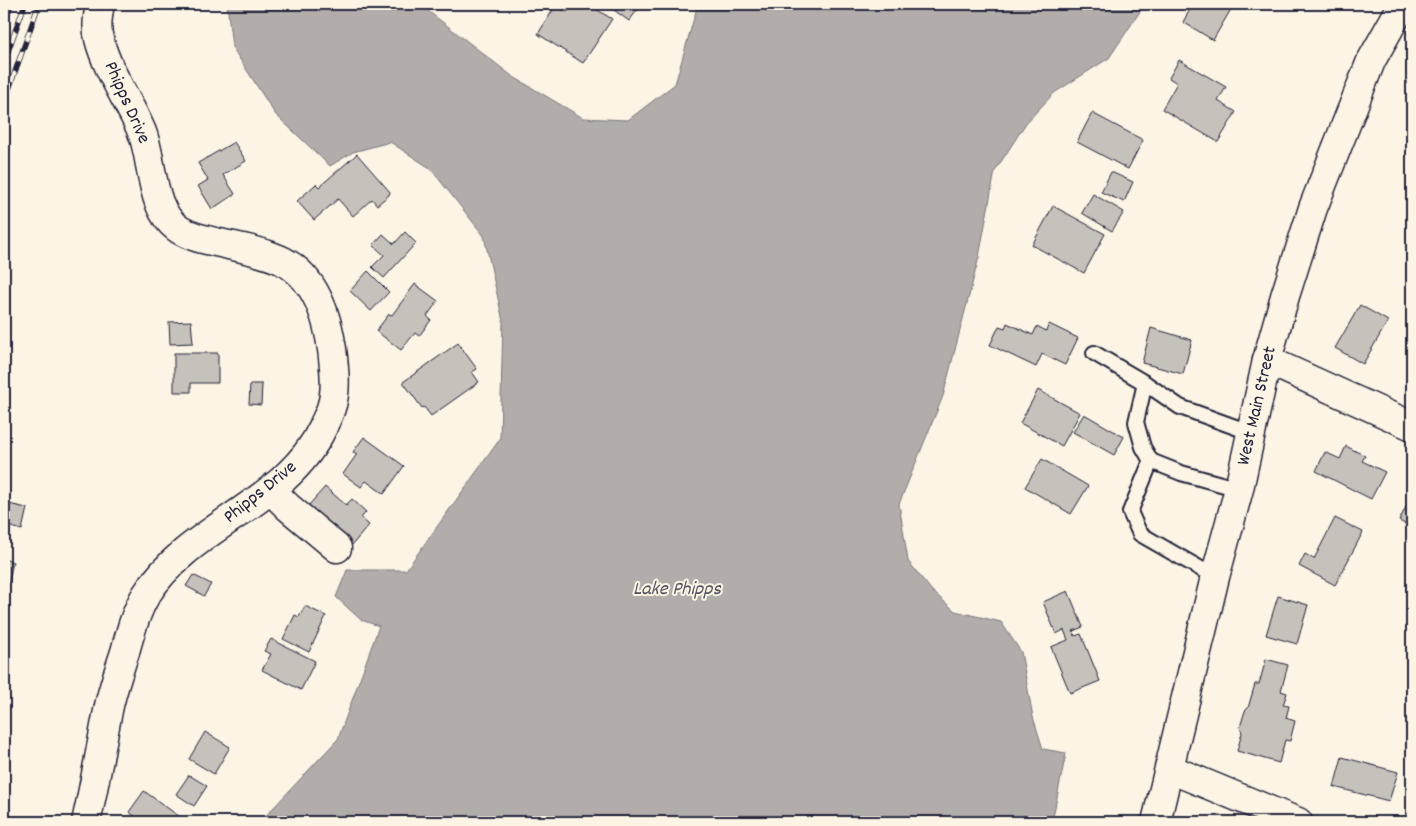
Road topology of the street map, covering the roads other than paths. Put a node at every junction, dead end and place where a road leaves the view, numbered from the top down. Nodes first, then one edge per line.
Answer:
1 (100, 4) edge
2 (1403, 4) edge
3 (1094, 353) dead end
4 (1267, 360) junction
5 (1145, 383) junction
6 (1412, 426) edge
7 (1252, 433) junction
8 (1151, 461) junction
9 (1239, 489) junction
10 (271, 490) junction
11 (337, 548) dead end
12 (1214, 576) junction
13 (1170, 770) junction
14 (86, 822) edge
15 (1156, 822) edge
16 (1298, 822) edge

1 - 10 street, Phipps Drive
2 - 4 street, West Main Street
3 - 5 lane
4 - 6 street
4 - 7 street, West Main Street
5 - 7 lane
5 - 8 lane
7 - 9 street, West Main Street
8 - 9 lane
8 - 12 lane
9 - 12 street, West Main Street
10 - 11 street
10 - 14 street, Phipps Drive
12 - 13 street, West Main Street
13 - 15 street, West Main Street
13 - 16 street

